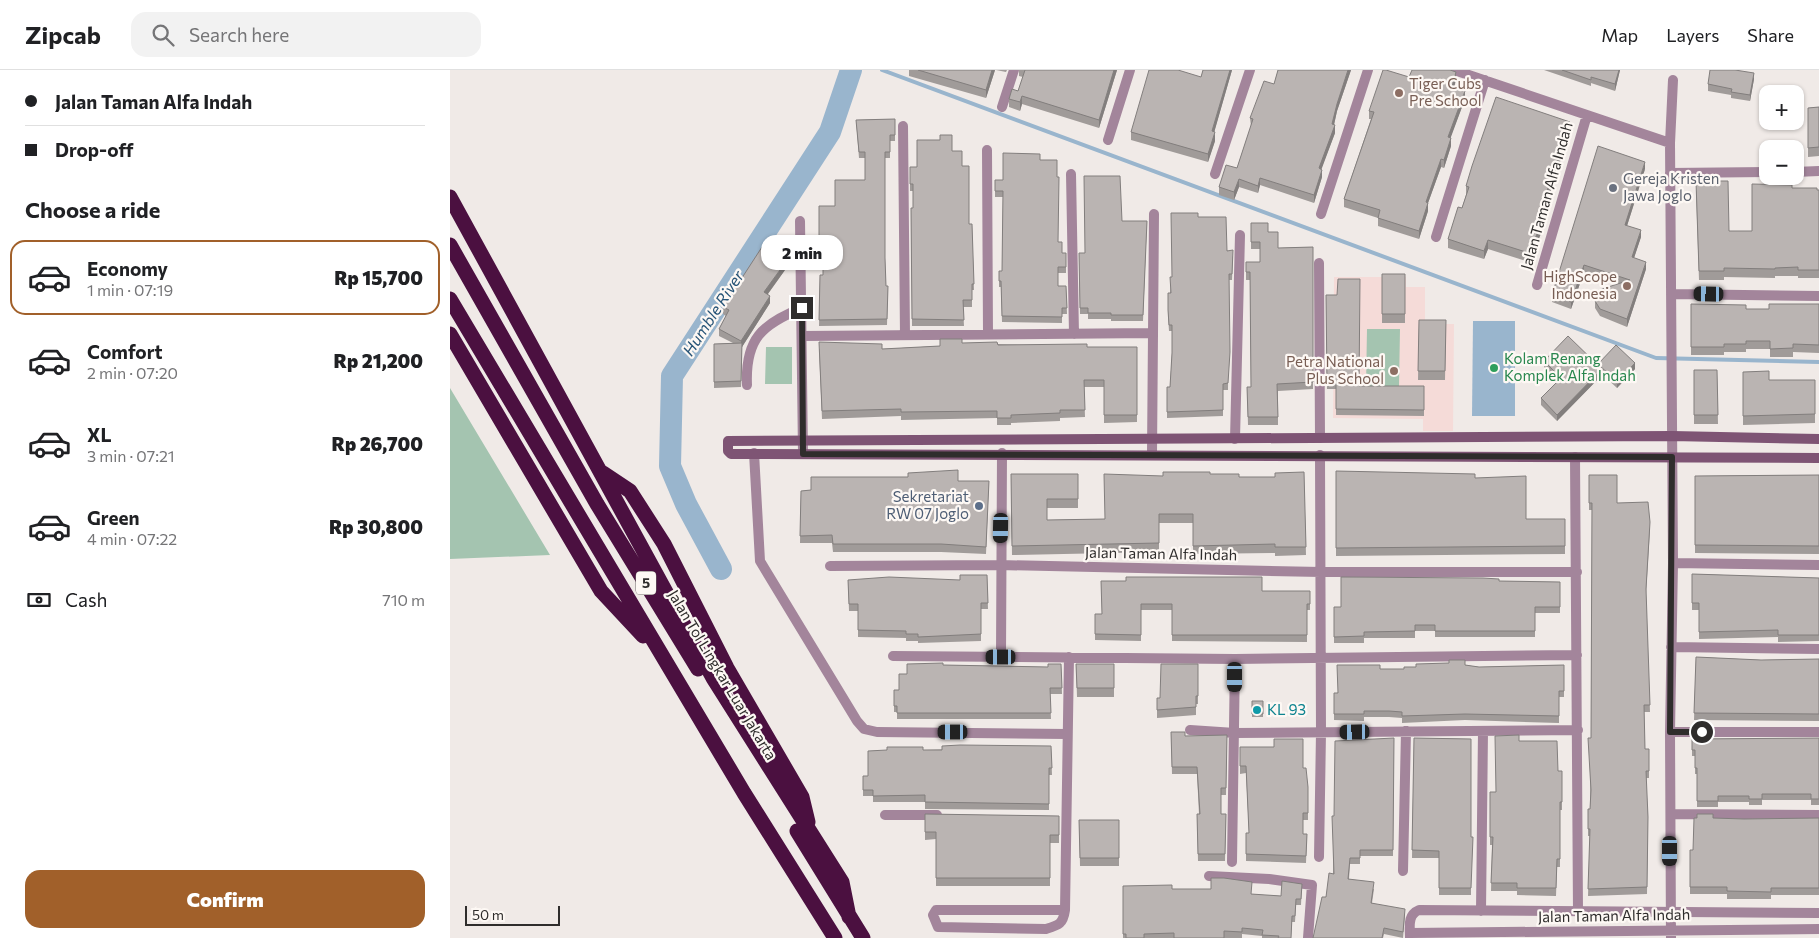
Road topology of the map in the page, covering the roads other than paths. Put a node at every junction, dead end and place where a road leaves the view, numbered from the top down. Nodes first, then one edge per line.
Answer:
1 (1014, 70) edge
2 (1130, 70) edge
3 (1250, 70) edge
4 (1368, 70) edge
5 (1454, 70) edge
6 (1485, 80) junction
7 (1673, 80) dead end
8 (1002, 107) dead end
9 (1587, 115) junction
10 (904, 126) dead end
11 (1108, 140) dead end
12 (1670, 142) junction
13 (987, 150) dead end
14 (1819, 171) edge
15 (1759, 172) edge
16 (1804, 172) edge
17 (1670, 173) junction
18 (1071, 174) dead end
19 (1215, 174) dead end
20 (450, 197) edge
21 (1154, 214) dead end
22 (1321, 214) dead end
23 (800, 221) dead end
24 (1240, 235) dead end
25 (1436, 237) dead end
26 (450, 245) edge
27 (1319, 263) dead end
28 (1537, 285) dead end
29 (1671, 294) junction
30 (1819, 296) edge
31 (450, 299) edge
32 (802, 308) junction
33 (1152, 333) junction
34 (450, 334) edge
35 (988, 334) junction
36 (1074, 334) junction
37 (905, 335) junction
38 (803, 336) junction
39 (747, 385) dead end
40 (1672, 436) junction
41 (1152, 438) junction
42 (1320, 438) junction
43 (1235, 439) junction
44 (1819, 439) edge
45 (803, 440) junction
46 (754, 454) junction
47 (803, 454) junction
48 (1002, 454) junction
49 (1152, 454) junction
50 (1320, 455) junction
51 (1576, 457) junction
52 (1672, 457) junction
53 (1819, 458) edge
54 (1673, 563) junction
55 (1819, 564) edge
56 (1000, 565) junction
57 (830, 566) dead end
58 (1321, 572) junction
59 (1576, 572) junction
60 (1671, 647) junction
61 (1819, 649) edge
62 (662, 654) junction
63 (1577, 655) junction
64 (893, 656) dead end
65 (1001, 657) junction
66 (1069, 657) junction
67 (1321, 658) junction
68 (1235, 659) junction
69 (1190, 730) dead end
70 (1483, 730) junction
71 (1578, 730) junction
72 (1406, 731) junction
73 (1321, 732) junction
74 (1670, 732) junction
75 (1819, 732) edge
76 (1235, 733) junction
77 (1067, 734) junction
78 (1671, 814) junction
79 (885, 815) dead end
80 (1819, 815) edge
81 (952, 816) edge
82 (1319, 857) dead end
83 (1232, 862) dead end
84 (1404, 872) dead end
85 (1208, 876) dead end
86 (1065, 910) junction
87 (1669, 910) junction
88 (1481, 911) junction
89 (1578, 912) junction
90 (1819, 913) edge
91 (849, 917) junction
92 (1819, 929) edge
93 (1671, 934) edge
94 (1410, 936) edge
95 (835, 938) edge
96 (863, 938) edge
97 (1308, 938) edge

1 - 8 street
2 - 11 street
3 - 19 street
4 - 22 street
5 - 6 street, Jalan Taman Alfa Indah
6 - 9 street, Jalan Taman Alfa Indah
6 - 25 street
7 - 12 street, Jalan Taman Alfa Indah
9 - 12 street, Jalan Taman Alfa Indah
9 - 28 street, Jalan Taman Alfa Indah
10 - 37 street
12 - 17 street, Jalan Taman Alfa Indah
13 - 35 street
14 - 16 street
15 - 17 street
17 - 29 street, Jalan Taman Alfa Indah
18 - 36 street
20 - 91 highway
21 - 33 street
23 - 32 street
24 - 43 street
26 - 91 highway, Jalan Tol Lingkar Luar Jakarta / 5
27 - 42 street
29 - 30 street
29 - 40 street, Jalan Taman Alfa Indah
31 - 62 highway, 5
32 - 38 street
32 - 39 street
33 - 36 street
33 - 41 street
34 - 62 highway
35 - 36 street
35 - 37 street
37 - 38 street
38 - 45 street
40 - 42 street
40 - 44 street
40 - 52 street, Jalan Taman Alfa Indah
41 - 43 street
41 - 45 street
41 - 49 street
42 - 43 street
45 - 46 street
45 - 47 street
46 - 47 street
46 - 77 street
47 - 48 street
48 - 49 street
48 - 56 street
49 - 50 street
50 - 51 street
50 - 58 street
51 - 52 street
51 - 59 street, Jalan Taman Alfa Indah
52 - 53 street
52 - 54 street, Jalan Taman Alfa Indah
54 - 55 street
54 - 60 street, Jalan Taman Alfa Indah
56 - 57 street, Jalan Taman Alfa Indah
56 - 58 street, Jalan Taman Alfa Indah
56 - 65 street
58 - 59 street, Jalan Taman Alfa Indah
58 - 67 street
59 - 63 street, Jalan Taman Alfa Indah
60 - 61 street
60 - 74 street, Jalan Taman Alfa Indah
62 - 95 highway, 5
63 - 67 street
63 - 71 street, Jalan Taman Alfa Indah
64 - 65 street
65 - 66 street
66 - 68 street
66 - 77 street
67 - 68 street
67 - 73 street
68 - 76 street
69 - 76 street
70 - 71 street
70 - 72 street
70 - 88 street
71 - 89 street, Jalan Taman Alfa Indah
72 - 73 street
72 - 84 street
73 - 76 street
73 - 82 street
74 - 75 street
74 - 78 street, Jalan Taman Alfa Indah
76 - 83 street
77 - 86 street
78 - 80 street
78 - 87 street, Jalan Taman Alfa Indah
79 - 81 street
85 - 97 street
86 - 86 street
87 - 89 street, Jalan Taman Alfa Indah
87 - 90 street, Jalan Taman Alfa Indah
87 - 93 street
88 - 89 street, Jalan Taman Alfa Indah
88 - 94 street, Jalan Taman Alfa Indah
91 - 96 highway, Jalan Tol Lingkar Luar Jakarta / 5
92 - 93 street, Jalan Taman Alfa Indah
93 - 94 street, Jalan Taman Alfa Indah

